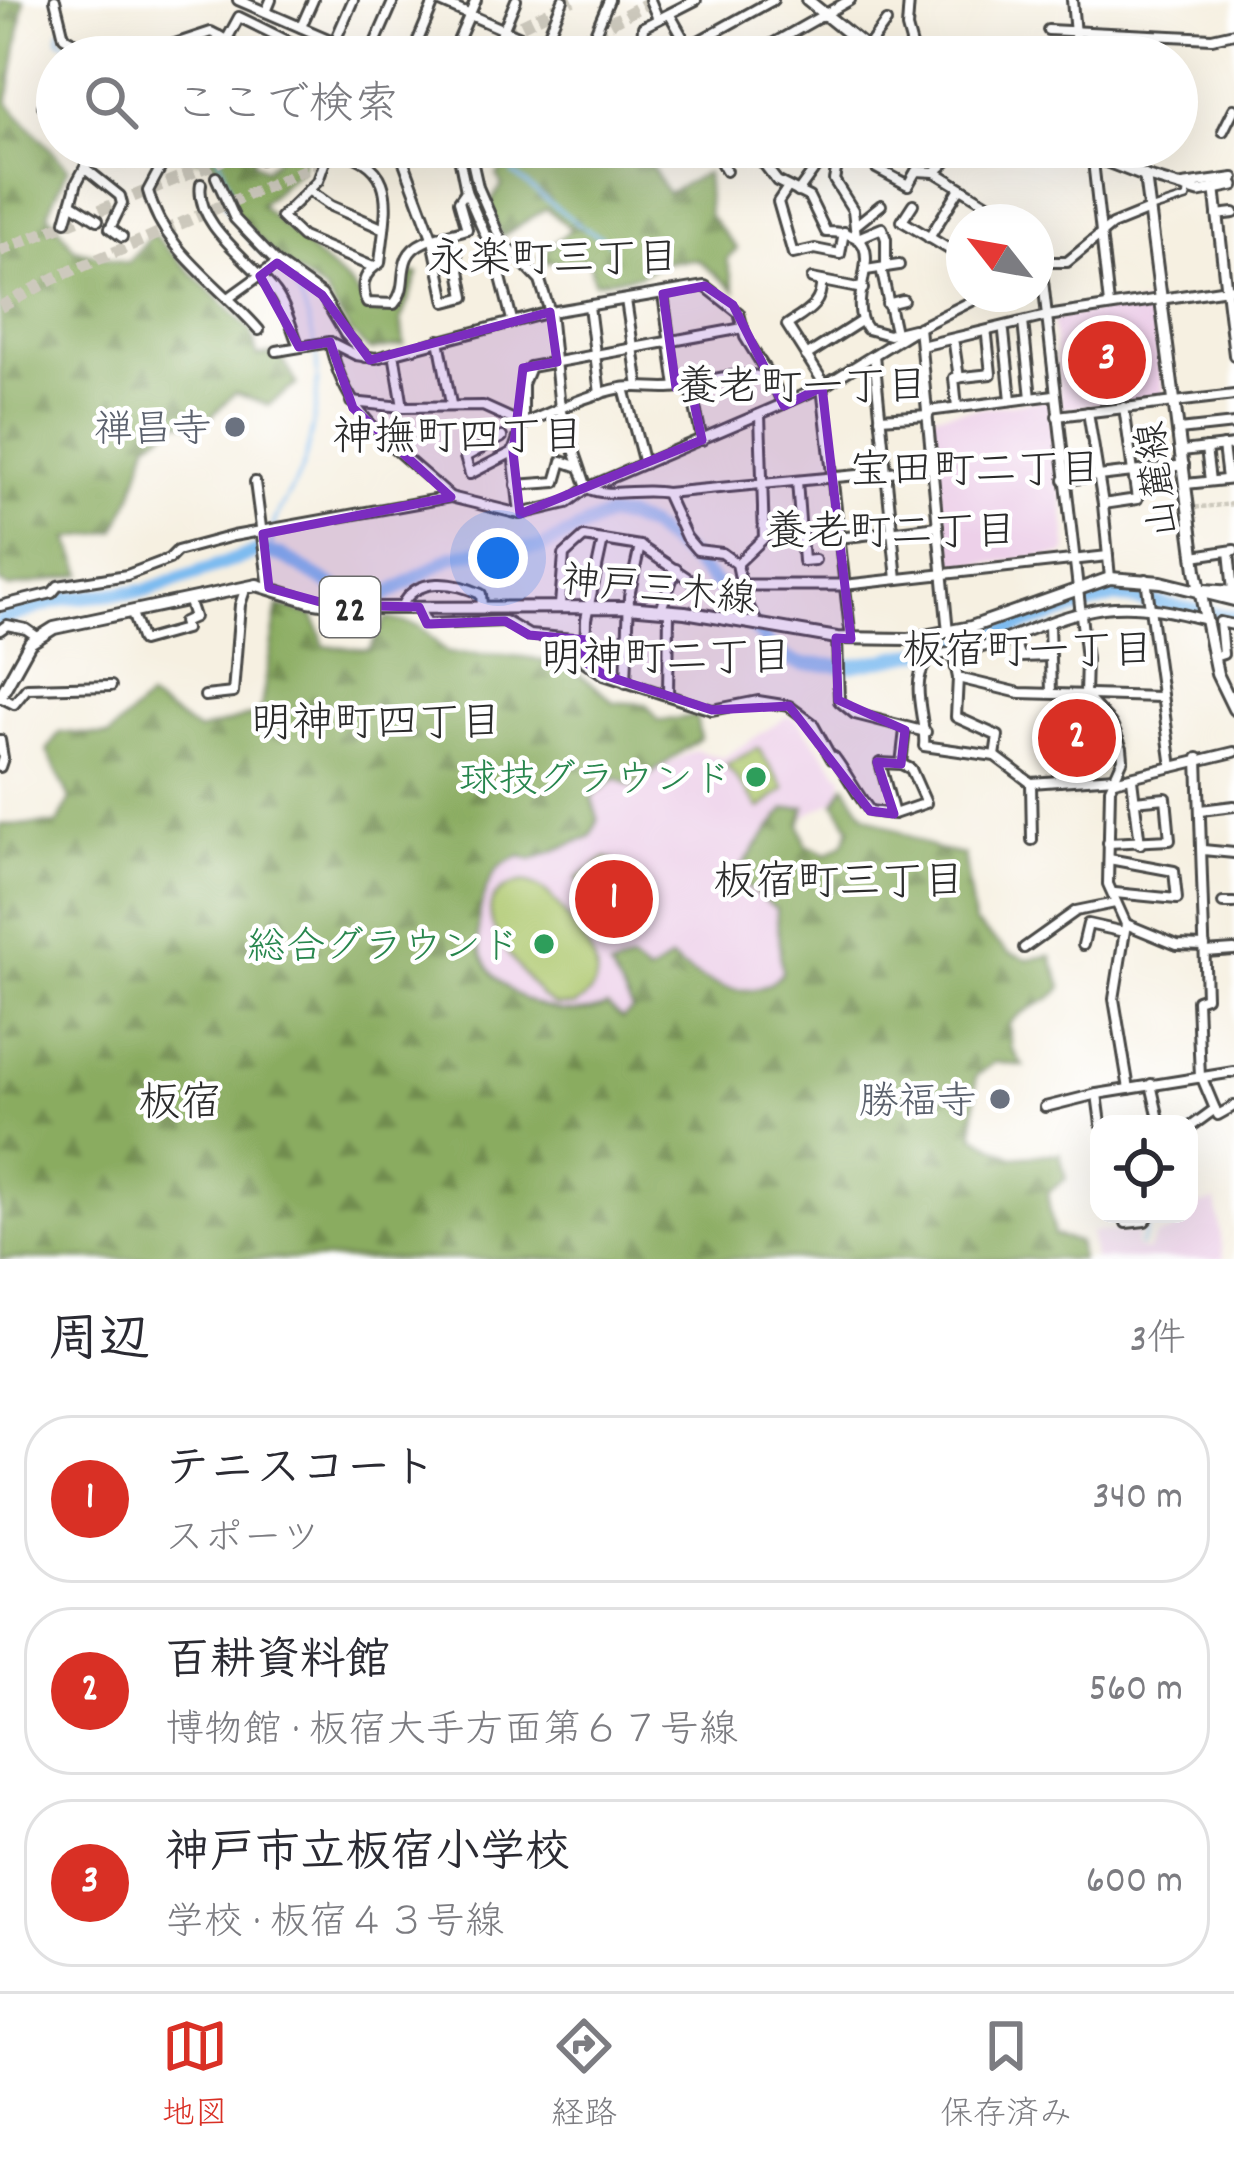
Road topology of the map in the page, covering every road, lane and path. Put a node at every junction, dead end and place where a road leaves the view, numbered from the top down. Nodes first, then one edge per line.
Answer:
1 (55, 0) edge
2 (238, 0) edge
3 (271, 0) edge
4 (313, 0) edge
5 (353, 0) edge
6 (394, 0) edge
7 (436, 0) edge
8 (476, 0) edge
9 (516, 0) edge
10 (562, 0) edge
11 (609, 0) edge
12 (650, 0) edge
13 (696, 0) edge
14 (773, 0) edge
15 (807, 0) edge
16 (850, 0) edge
17 (909, 0) edge
18 (1072, 0) edge
19 (266, 12) junction
20 (470, 14) junction
21 (670, 15) junction
22 (827, 16) junction
23 (658, 19) junction
24 (886, 22) dead end
25 (302, 27) junction
26 (504, 28) junction
27 (1048, 30) dead end
28 (1074, 32) junction
29 (1234, 33) edge
30 (64, 36) edge
31 (219, 36) edge
32 (279, 36) edge
33 (322, 36) edge
34 (338, 36) edge
35 (378, 36) edge
36 (420, 36) edge
37 (460, 36) edge
38 (501, 36) edge
39 (522, 36) edge
40 (545, 36) edge
41 (594, 36) edge
42 (642, 36) edge
43 (682, 36) edge
44 (708, 36) edge
45 (789, 36) edge
46 (852, 36) edge
47 (876, 36) edge
48 (910, 36) edge
49 (1074, 36) edge
50 (1165, 36) edge
51 (1198, 37) edge
52 (1234, 109) edge
53 (1223, 131) dead end
54 (85, 168) joint
55 (160, 168) edge
56 (323, 168) edge
57 (373, 168) edge
58 (406, 168) edge
59 (462, 168) edge
60 (474, 168) edge
61 (724, 168) edge
62 (767, 168) edge
63 (815, 168) edge
64 (835, 168) edge
65 (876, 168) dead end
66 (939, 168) edge
67 (1095, 168) edge
68 (1128, 168) edge
69 (726, 171) dead end
70 (935, 172) junction
71 (1145, 176) junction
72 (216, 177) dead end
73 (1234, 182) edge
74 (201, 184) dead end
75 (1176, 186) junction
76 (960, 188) junction
77 (793, 189) junction
78 (854, 189) dead end
79 (308, 190) junction
80 (1188, 190) junction
81 (1215, 190) junction
82 (466, 191) junction
83 (845, 197) junction
84 (71, 203) junction
85 (913, 204) dead end
86 (986, 204) edge
87 (881, 205) dead end
88 (1150, 209) junction
89 (1234, 213) edge
90 (1217, 215) junction
91 (67, 220) dead end
92 (98, 220) dead end
93 (383, 229) junction
94 (844, 232) junction
95 (857, 233) junction
96 (1100, 233) junction
97 (122, 237) dead end
98 (929, 238) junction
99 (433, 240) junction
100 (946, 248) edge
101 (457, 254) dead end
102 (1054, 262) edge
103 (278, 263) junction
104 (898, 265) dead end
105 (373, 267) junction
106 (883, 268) junction
107 (866, 270) junction
108 (260, 276) junction
109 (1230, 288) edge
110 (863, 289) junction
111 (663, 294) junction
112 (230, 296) junction
113 (1161, 298) junction
114 (626, 300) junction
115 (903, 300) dead end
116 (887, 304) junction
117 (1109, 305) junction
118 (589, 306) junction
119 (946, 311) edge
120 (550, 312) junction
121 (1045, 312) edge
122 (1232, 315) edge
123 (1046, 316) junction
124 (512, 320) junction
125 (861, 321) junction
126 (1023, 321) junction
127 (743, 328) junction
128 (917, 328) junction
129 (259, 330) dead end
130 (896, 332) junction
131 (1004, 332) dead end
132 (987, 336) dead end
133 (439, 340) junction
134 (670, 343) junction
135 (954, 344) dead end
136 (314, 345) junction
137 (921, 346) junction
138 (634, 349) junction
139 (278, 351) dead end
140 (394, 353) junction
141 (596, 355) junction
142 (874, 355) junction
143 (1027, 355) junction
144 (1234, 355) edge
145 (806, 356) junction
146 (367, 357) junction
147 (1010, 357) dead end
148 (557, 362) junction
149 (959, 378) junction
150 (772, 380) junction
151 (690, 383) junction
152 (824, 386) junction
153 (639, 387) junction
154 (624, 388) junction
155 (676, 388) junction
156 (600, 394) junction
157 (1054, 395) junction
158 (1234, 395) edge
159 (1030, 398) junction
160 (1011, 400) junction
161 (351, 402) junction
162 (1175, 402) junction
163 (452, 404) junction
164 (783, 404) junction
165 (403, 406) junction
166 (957, 407) junction
167 (1124, 407) junction
168 (560, 409) junction
169 (1088, 412) junction
170 (928, 413) junction
171 (760, 415) junction
172 (1057, 416) junction
173 (880, 418) junction
174 (524, 424) junction
175 (1234, 424) edge
176 (1179, 430) junction
177 (502, 437) dead end
178 (703, 440) junction
179 (1229, 446) edge
180 (1206, 448) junction
181 (513, 452) junction
182 (1182, 452) junction
183 (644, 464) junction
184 (1184, 465) junction
185 (580, 467) junction
186 (932, 468) junction
187 (885, 472) junction
188 (1133, 472) junction
189 (1096, 476) junction
190 (832, 477) junction
191 (1231, 479) edge
192 (1064, 480) junction
193 (797, 481) junction
194 (1210, 481) junction
195 (255, 482) dead end
196 (763, 483) junction
197 (517, 484) junction
198 (1186, 484) junction
199 (587, 488) junction
200 (666, 493) junction
201 (451, 497) junction
202 (1103, 504) junction
203 (520, 514) junction
204 (938, 526) junction
205 (892, 531) junction
206 (269, 533) junction
207 (838, 538) junction
208 (603, 540) junction
209 (640, 546) junction
210 (1231, 551) edge
211 (1108, 556) junction
212 (1194, 556) junction
213 (1073, 557) junction
214 (815, 560) dead end
215 (737, 564) junction
216 (676, 569) junction
217 (942, 573) junction
218 (897, 578) junction
219 (1110, 578) junction
220 (689, 579) dead end
221 (743, 585) junction
222 (844, 585) junction
223 (247, 586) junction
224 (1146, 586) junction
225 (269, 588) junction
226 (1078, 592) junction
227 (1202, 595) junction
228 (1234, 595) edge
229 (188, 599) junction
230 (560, 605) junction
231 (0, 606) edge
232 (482, 606) junction
233 (590, 606) junction
234 (401, 607) junction
235 (628, 607) junction
236 (1149, 608) junction
237 (419, 609) junction
238 (665, 610) junction
239 (1081, 612) junction
240 (132, 613) junction
241 (1206, 618) junction
242 (1049, 625) junction
243 (758, 626) junction
244 (1234, 626) edge
245 (0, 629) edge
246 (954, 634) junction
247 (36, 636) junction
248 (844, 638) junction
249 (1012, 638) junction
250 (586, 640) junction
251 (966, 652) junction
252 (953, 655) junction
253 (1050, 656) junction
254 (1212, 657) junction
255 (958, 678) junction
256 (626, 683) junction
257 (111, 686) dead end
258 (1052, 693) junction
259 (668, 695) junction
260 (1085, 695) junction
261 (205, 696) dead end
262 (0, 697) edge
263 (1160, 697) junction
264 (1234, 710) edge
265 (905, 730) junction
266 (926, 732) junction
267 (0, 740) edge
268 (1049, 742) dead end
269 (1234, 752) edge
270 (995, 756) junction
271 (1198, 758) junction
272 (901, 764) junction
273 (0, 767) edge
274 (1172, 767) junction
275 (1132, 778) junction
276 (1114, 779) junction
277 (1059, 781) junction
278 (1030, 783) junction
279 (1134, 800) junction
280 (1234, 806) edge
281 (1201, 810) junction
282 (894, 814) junction
283 (1032, 840) dead end
284 (1108, 843) junction
285 (1140, 844) junction
286 (1203, 850) junction
287 (1234, 853) edge
288 (1108, 859) junction
289 (1115, 898) junction
290 (1125, 928) junction
291 (1082, 945) dead end
292 (1024, 948) dead end
293 (1205, 949) junction
294 (1234, 950) edge
295 (1234, 1072) edge
296 (1201, 1078) junction
297 (1151, 1084) junction
298 (1129, 1089) junction
299 (1096, 1094) junction
300 (1234, 1106) edge
301 (1046, 1107) dead end
302 (1216, 1111) junction
303 (1099, 1115) edge
304 (1158, 1115) edge
305 (1198, 1122) edge

1 - 30 street
2 - 19 street
3 - 19 street
4 - 25 street
5 - 34 street
6 - 35 street
7 - 20 street
7 - 36 street
8 - 20 street
9 - 26 street
10 - 40 street
11 - 41 street
12 - 23 street
13 - 21 street
14 - 44 street
15 - 22 main road
16 - 22 street
17 - 48 street
18 - 28 street
19 - 25 street
20 - 26 street
20 - 37 street
21 - 23 street
21 - 43 street
22 - 45 street
22 - 46 main road
23 - 42 street
24 - 47 street
25 - 33 street
26 - 38 street
26 - 39 street
27 - 28 street
28 - 49 street
28 - 50 street
29 - 51 street
31 - 32 street
52 - 53 street
54 - 84 street
54 - 97 street
55 - 112 street
56 - 79 street
57 - 93 street
58 - 99 street
59 - 82 street
60 - 120 street
61 - 69 street
62 - 77 street
63 - 77 street
64 - 83 street
65 - 70 street
66 - 70 street
67 - 96 street
68 - 71 main road
70 - 76 street
71 - 75 street
71 - 88 main road, 山麓線
72 - 103 street
73 - 75 street
73 - 81 street
74 - 108 street
75 - 80 street
76 - 86 street
76 - 98 street
77 - 94 street
77 - 94 street
78 - 83 street
79 - 93 street
79 - 105 street
80 - 81 street
80 - 88 street
81 - 90 street
82 - 99 street
82 - 124 street
83 - 95 street
84 - 91 street
84 - 92 street
85 - 98 street
87 - 95 street
88 - 96 street
88 - 113 main road, 山麓線
89 - 90 street
90 - 109 street
93 - 105 street
94 - 95 street
95 - 106 street
95 - 107 street
96 - 102 street
96 - 117 street
98 - 100 street
99 - 101 street
99 - 105 street
103 - 108 street
103 - 146 street
104 - 106 street
106 - 107 street
106 - 116 street
107 - 110 street
108 - 112 street
108 - 136 street
109 - 113 street
109 - 122 street
110 - 125 street
110 - 145 street
111 - 114 street
111 - 127 street
111 - 134 street
112 - 129 street
113 - 117 street
113 - 162 main road, 山麓線
114 - 118 street
114 - 138 street
115 - 116 street
116 - 130 street
117 - 123 street
118 - 120 street
118 - 141 street
119 - 128 street
120 - 124 street
120 - 148 street
121 - 123 street
122 - 144 street
123 - 126 street
123 - 157 street
124 - 133 street
125 - 130 street
125 - 145 street
126 - 137 street
126 - 143 street
127 - 134 street
127 - 150 street
128 - 130 street
128 - 137 street
128 - 142 street
131 - 160 street
132 - 149 street
133 - 140 street
133 - 163 street
134 - 138 street
134 - 155 street
135 - 149 street
136 - 139 street
136 - 146 street
136 - 161 street
137 - 170 street
138 - 141 street
138 - 153 street
140 - 146 street
140 - 165 street
141 - 148 street
141 - 156 street
142 - 152 street
142 - 173 street
143 - 147 street
143 - 159 street
145 - 152 street
148 - 168 street
148 - 174 street
149 - 166 street
150 - 151 street
150 - 164 street
151 - 155 street
151 - 178 street
152 - 164 street
152 - 190 street
153 - 154 street
153 - 155 street
154 - 156 street
154 - 183 street
156 - 168 street
157 - 159 street
157 - 172 street
158 - 162 street
159 - 160 street
160 - 166 street
161 - 165 street
161 - 201 street
162 - 167 street
162 - 176 main road, 山麓線
163 - 165 street
163 - 174 street
164 - 171 street
166 - 170 street
167 - 169 street
167 - 188 street
168 - 174 street
168 - 185 street
169 - 172 street
169 - 189 street
170 - 173 street
170 - 186 street
171 - 178 street
171 - 196 street
172 - 192 street
173 - 187 street
174 - 181 street
175 - 176 street
176 - 182 main road, 山麓線
177 - 181 street
178 - 183 street
179 - 180 street
179 - 191 street
180 - 182 street
180 - 194 street
181 - 197 street
182 - 184 main road, 山麓線
183 - 199 street
184 - 188 street
184 - 198 main road, 山麓線
185 - 197 street
185 - 199 street
186 - 187 street
186 - 204 street
187 - 190 street
187 - 205 street
188 - 189 street
188 - 202 street
189 - 192 street
189 - 202 street
190 - 193 street
190 - 207 street
191 - 194 street
192 - 213 street
193 - 196 street
193 - 214 street
194 - 198 street
195 - 206 street
196 - 200 street
196 - 215 street
197 - 203 street
198 - 212 main road, 山麓線
199 - 200 street
199 - 203 street
200 - 215 street
201 - 203 street
201 - 206 street
202 - 211 street
204 - 205 street
204 - 217 street
205 - 207 street
205 - 218 street
206 - 225 street
206 - 231 street
207 - 222 street
208 - 209 street
208 - 230 street
208 - 233 street
209 - 216 street
209 - 235 street
210 - 212 street
210 - 228 street
211 - 213 street
211 - 219 street
212 - 227 main road, 山麓線
213 - 217 street
213 - 226 street
215 - 221 street
216 - 220 street
216 - 238 street
217 - 218 street
217 - 246 street
218 - 222 street
219 - 224 main road, 神戸三木線 / 22
219 - 226 main road, 神戸三木線 / 22
221 - 222 street
221 - 243 street
222 - 248 street
223 - 225 main road, 神戸三木線 / 22
223 - 229 main road, 神戸三木線 / 22
223 - 261 street
224 - 227 main road, 神戸三木線 / 22
224 - 236 street
225 - 234 main road, 神戸三木線 / 22
226 - 239 street
226 - 246 main road, 神戸三木線 / 22
227 - 228 main road, 神戸三木線 / 22
227 - 241 main road, 山麓線
229 - 240 main road, 神戸三木線 / 22
229 - 240 street
230 - 232 main road, 神戸三木線 / 22
230 - 233 main road, 神戸三木線 / 22
232 - 234 street
232 - 237 main road, 神戸三木線 / 22
233 - 235 main road, 神戸三木線 / 22
233 - 250 street
234 - 237 main road, 神戸三木線 / 22
235 - 238 main road, 神戸三木線 / 22
235 - 256 street
236 - 239 street
236 - 241 street
236 - 263 street
237 - 250 street
238 - 243 main road, 神戸三木線 / 22
238 - 259 street
239 - 242 street
239 - 260 street
240 - 247 main road, 神戸三木線 / 22
241 - 254 main road, 山麓線
242 - 249 street
242 - 253 street
243 - 248 main road, 神戸三木線 / 22
244 - 254 street
245 - 247 street
246 - 248 main road, 神戸三木線 / 22
246 - 251 street
247 - 262 main road
248 - 265 street
249 - 251 street
249 - 253 street
250 - 256 street
251 - 252 street
252 - 255 street
252 - 266 street
253 - 258 street
254 - 264 main road, 山麓線
255 - 258 street
255 - 270 street
256 - 259 street
257 - 262 street
258 - 260 street
259 - 282 street
260 - 263 street
260 - 276 street
263 - 274 street
265 - 266 street
265 - 272 street
266 - 270 street
267 - 273 street
268 - 277 street
269 - 271 street
270 - 278 street
271 - 274 street
271 - 281 street
272 - 282 street
272 - 282 street
274 - 275 street
275 - 276 street
275 - 279 street
276 - 277 street
276 - 284 street
277 - 278 street
278 - 283 street
279 - 285 street
279 - 285 street
280 - 281 street
281 - 286 street
284 - 285 street
284 - 288 street
286 - 287 street
286 - 293 street
288 - 289 street
288 - 289 street
289 - 290 street
289 - 292 street
290 - 291 street
290 - 293 street
290 - 298 street
293 - 294 street
293 - 296 street
295 - 296 street
296 - 297 street
296 - 302 street
297 - 298 street
297 - 304 street
298 - 299 street
299 - 301 street
299 - 303 street
300 - 302 street
302 - 305 street

